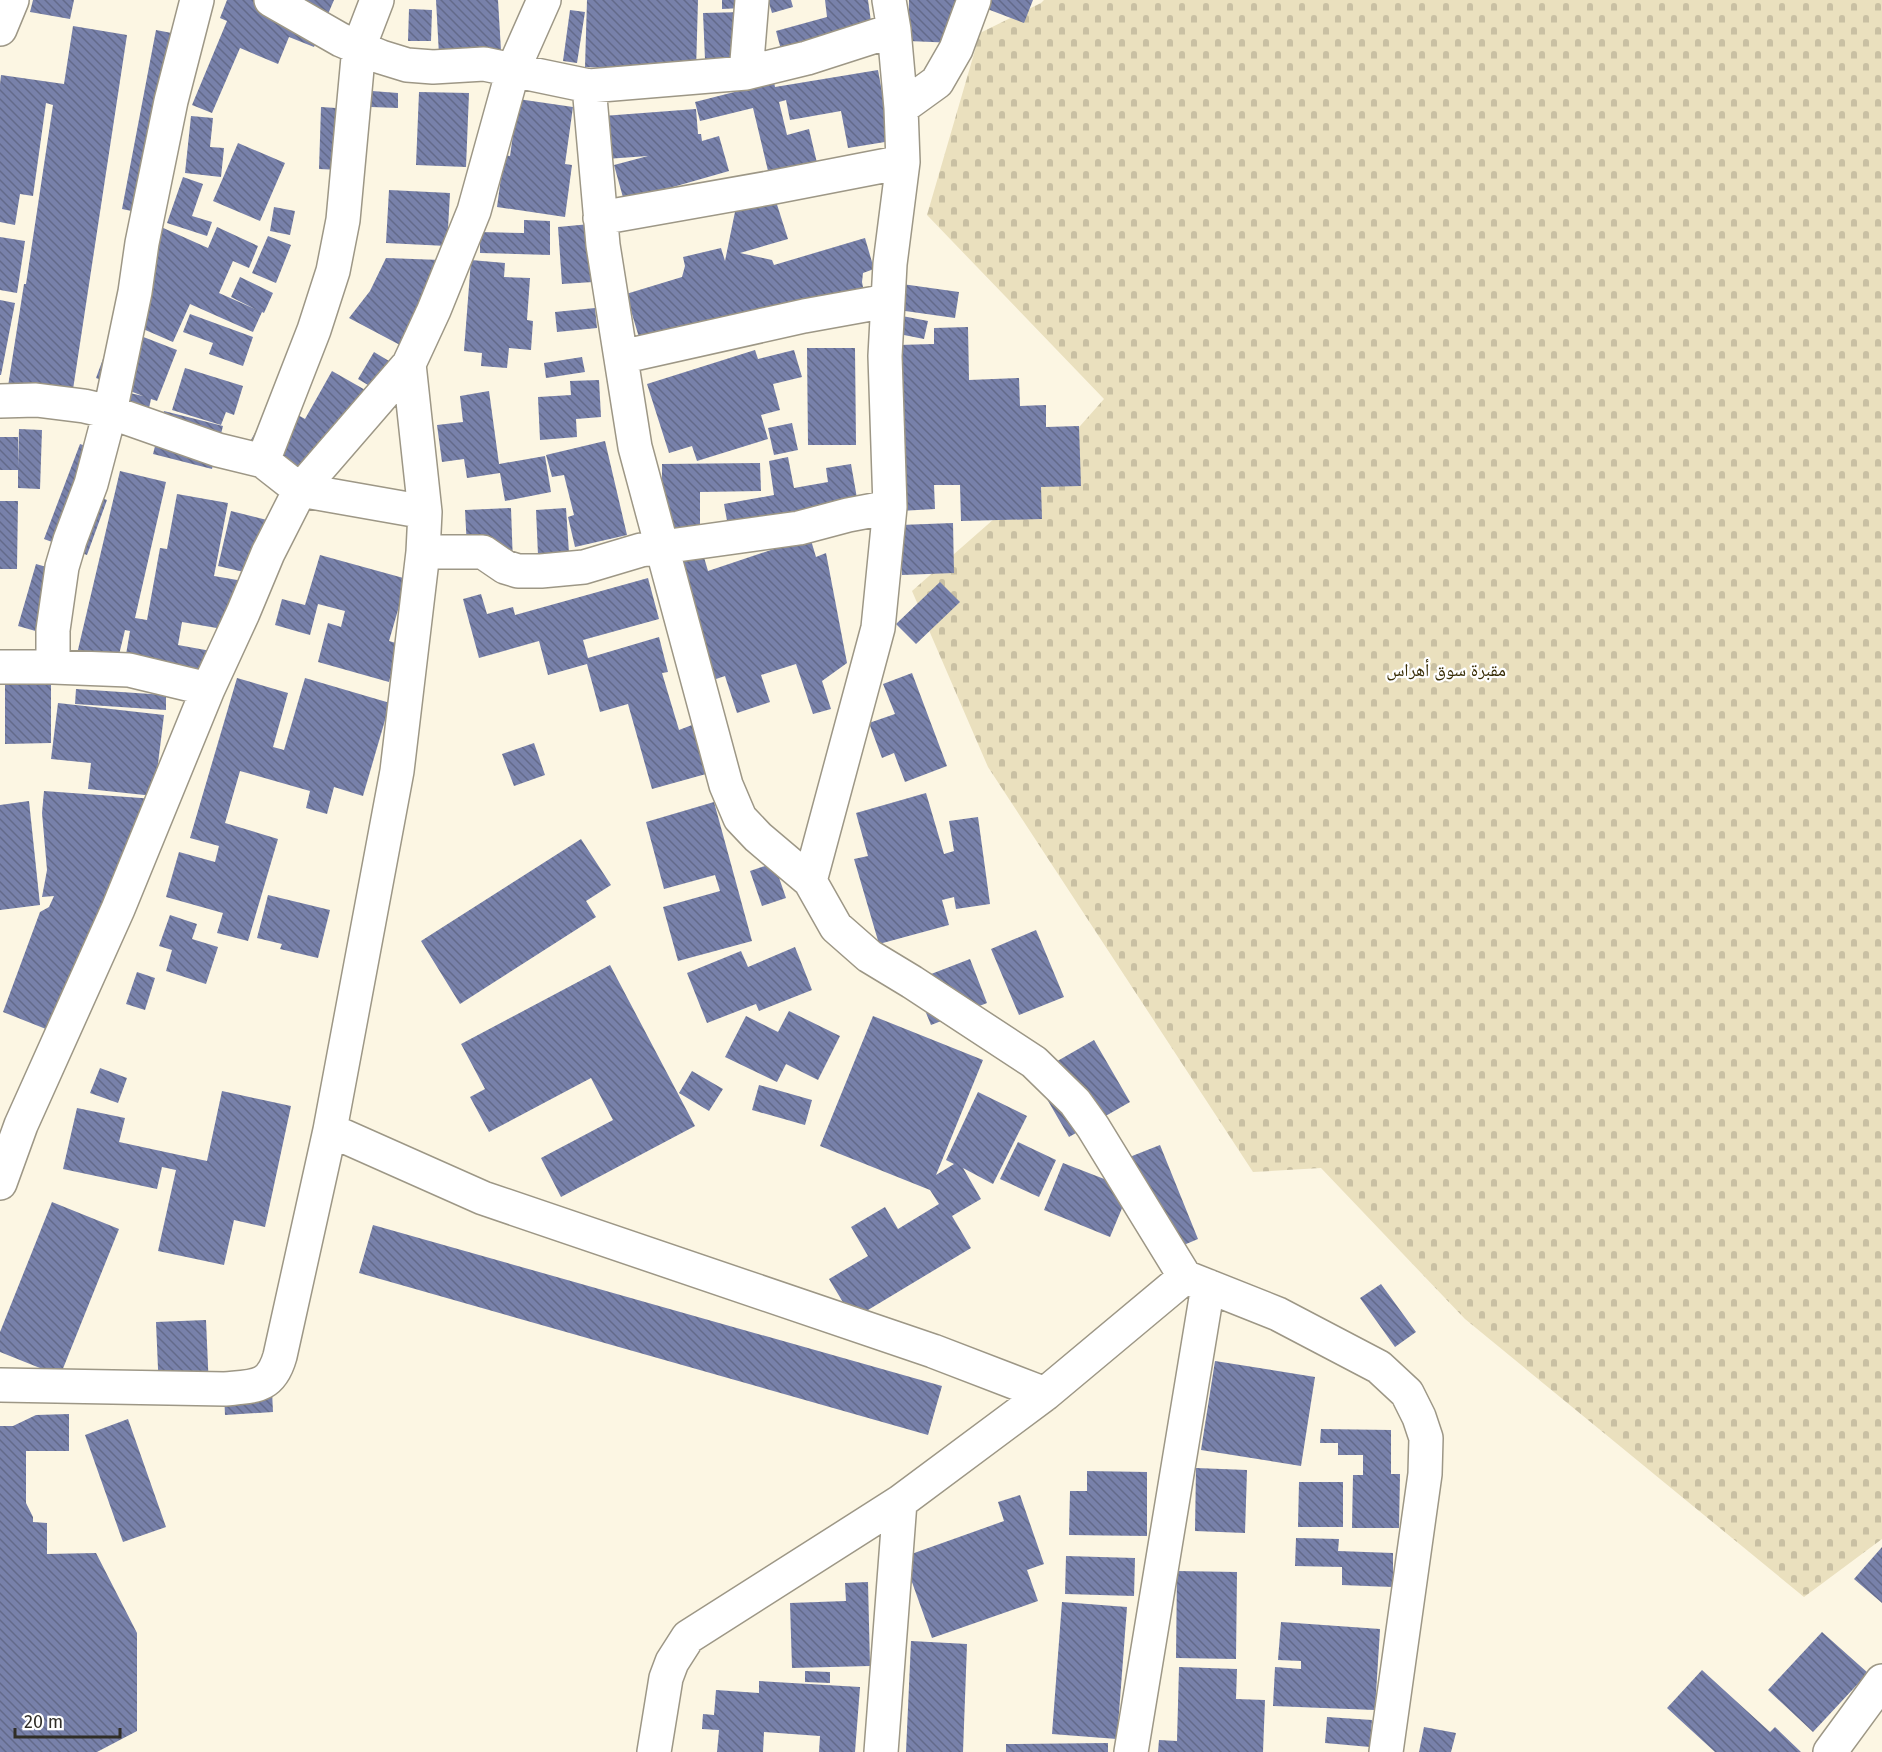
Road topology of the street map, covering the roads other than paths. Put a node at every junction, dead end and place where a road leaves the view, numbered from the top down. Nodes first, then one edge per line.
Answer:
1 (12, 0) edge
2 (196, 0) edge
3 (271, 0) edge
4 (377, 0) edge
5 (544, 0) edge
6 (752, 0) edge
7 (974, 0) edge
8 (891, 15) edge
9 (0, 29) edge
10 (359, 47) junction
11 (513, 70) junction
12 (746, 73) junction
13 (590, 86) junction
14 (901, 108) junction
15 (903, 162) junction
16 (600, 218) junction
17 (888, 298) junction
18 (621, 357) junction
19 (409, 364) junction
20 (0, 401) edge
21 (110, 412) junction
22 (263, 461) junction
23 (300, 490) junction
24 (890, 507) junction
25 (425, 512) junction
26 (662, 546) junction
27 (423, 552) junction
28 (0, 667) edge
29 (53, 667) junction
30 (208, 689) junction
31 (810, 881) junction
32 (10, 1122) edge
33 (330, 1130) junction
34 (0, 1184) edge
35 (1197, 1281) junction
36 (0, 1385) edge
37 (1045, 1394) junction
38 (900, 1502) junction
39 (1882, 1681) edge
40 (654, 1752) edge
41 (881, 1752) edge
42 (1131, 1752) edge
43 (1386, 1752) edge
44 (1830, 1752) edge

1 - 9 street
2 - 21 street
3 - 10 street
4 - 10 street
5 - 11 street
6 - 12 street
7 - 14 street
8 - 12 street
8 - 14 street
10 - 11 street
10 - 22 street
11 - 13 street
11 - 19 street
12 - 13 street
13 - 16 street
14 - 15 street
15 - 16 street
15 - 17 street
16 - 18 street
17 - 18 street
17 - 24 street
18 - 26 street
19 - 23 street
19 - 25 street
20 - 21 street
21 - 22 street
21 - 29 street
22 - 23 street
23 - 25 street
23 - 30 street
24 - 26 street
24 - 31 street
25 - 27 street
26 - 27 street
26 - 31 street
27 - 33 street
28 - 29 street
29 - 30 street
30 - 32 street
31 - 35 street
32 - 34 street
33 - 36 street
33 - 37 street
35 - 37 street
35 - 42 street
35 - 43 street
37 - 38 street
38 - 40 street
38 - 41 street
39 - 44 street

